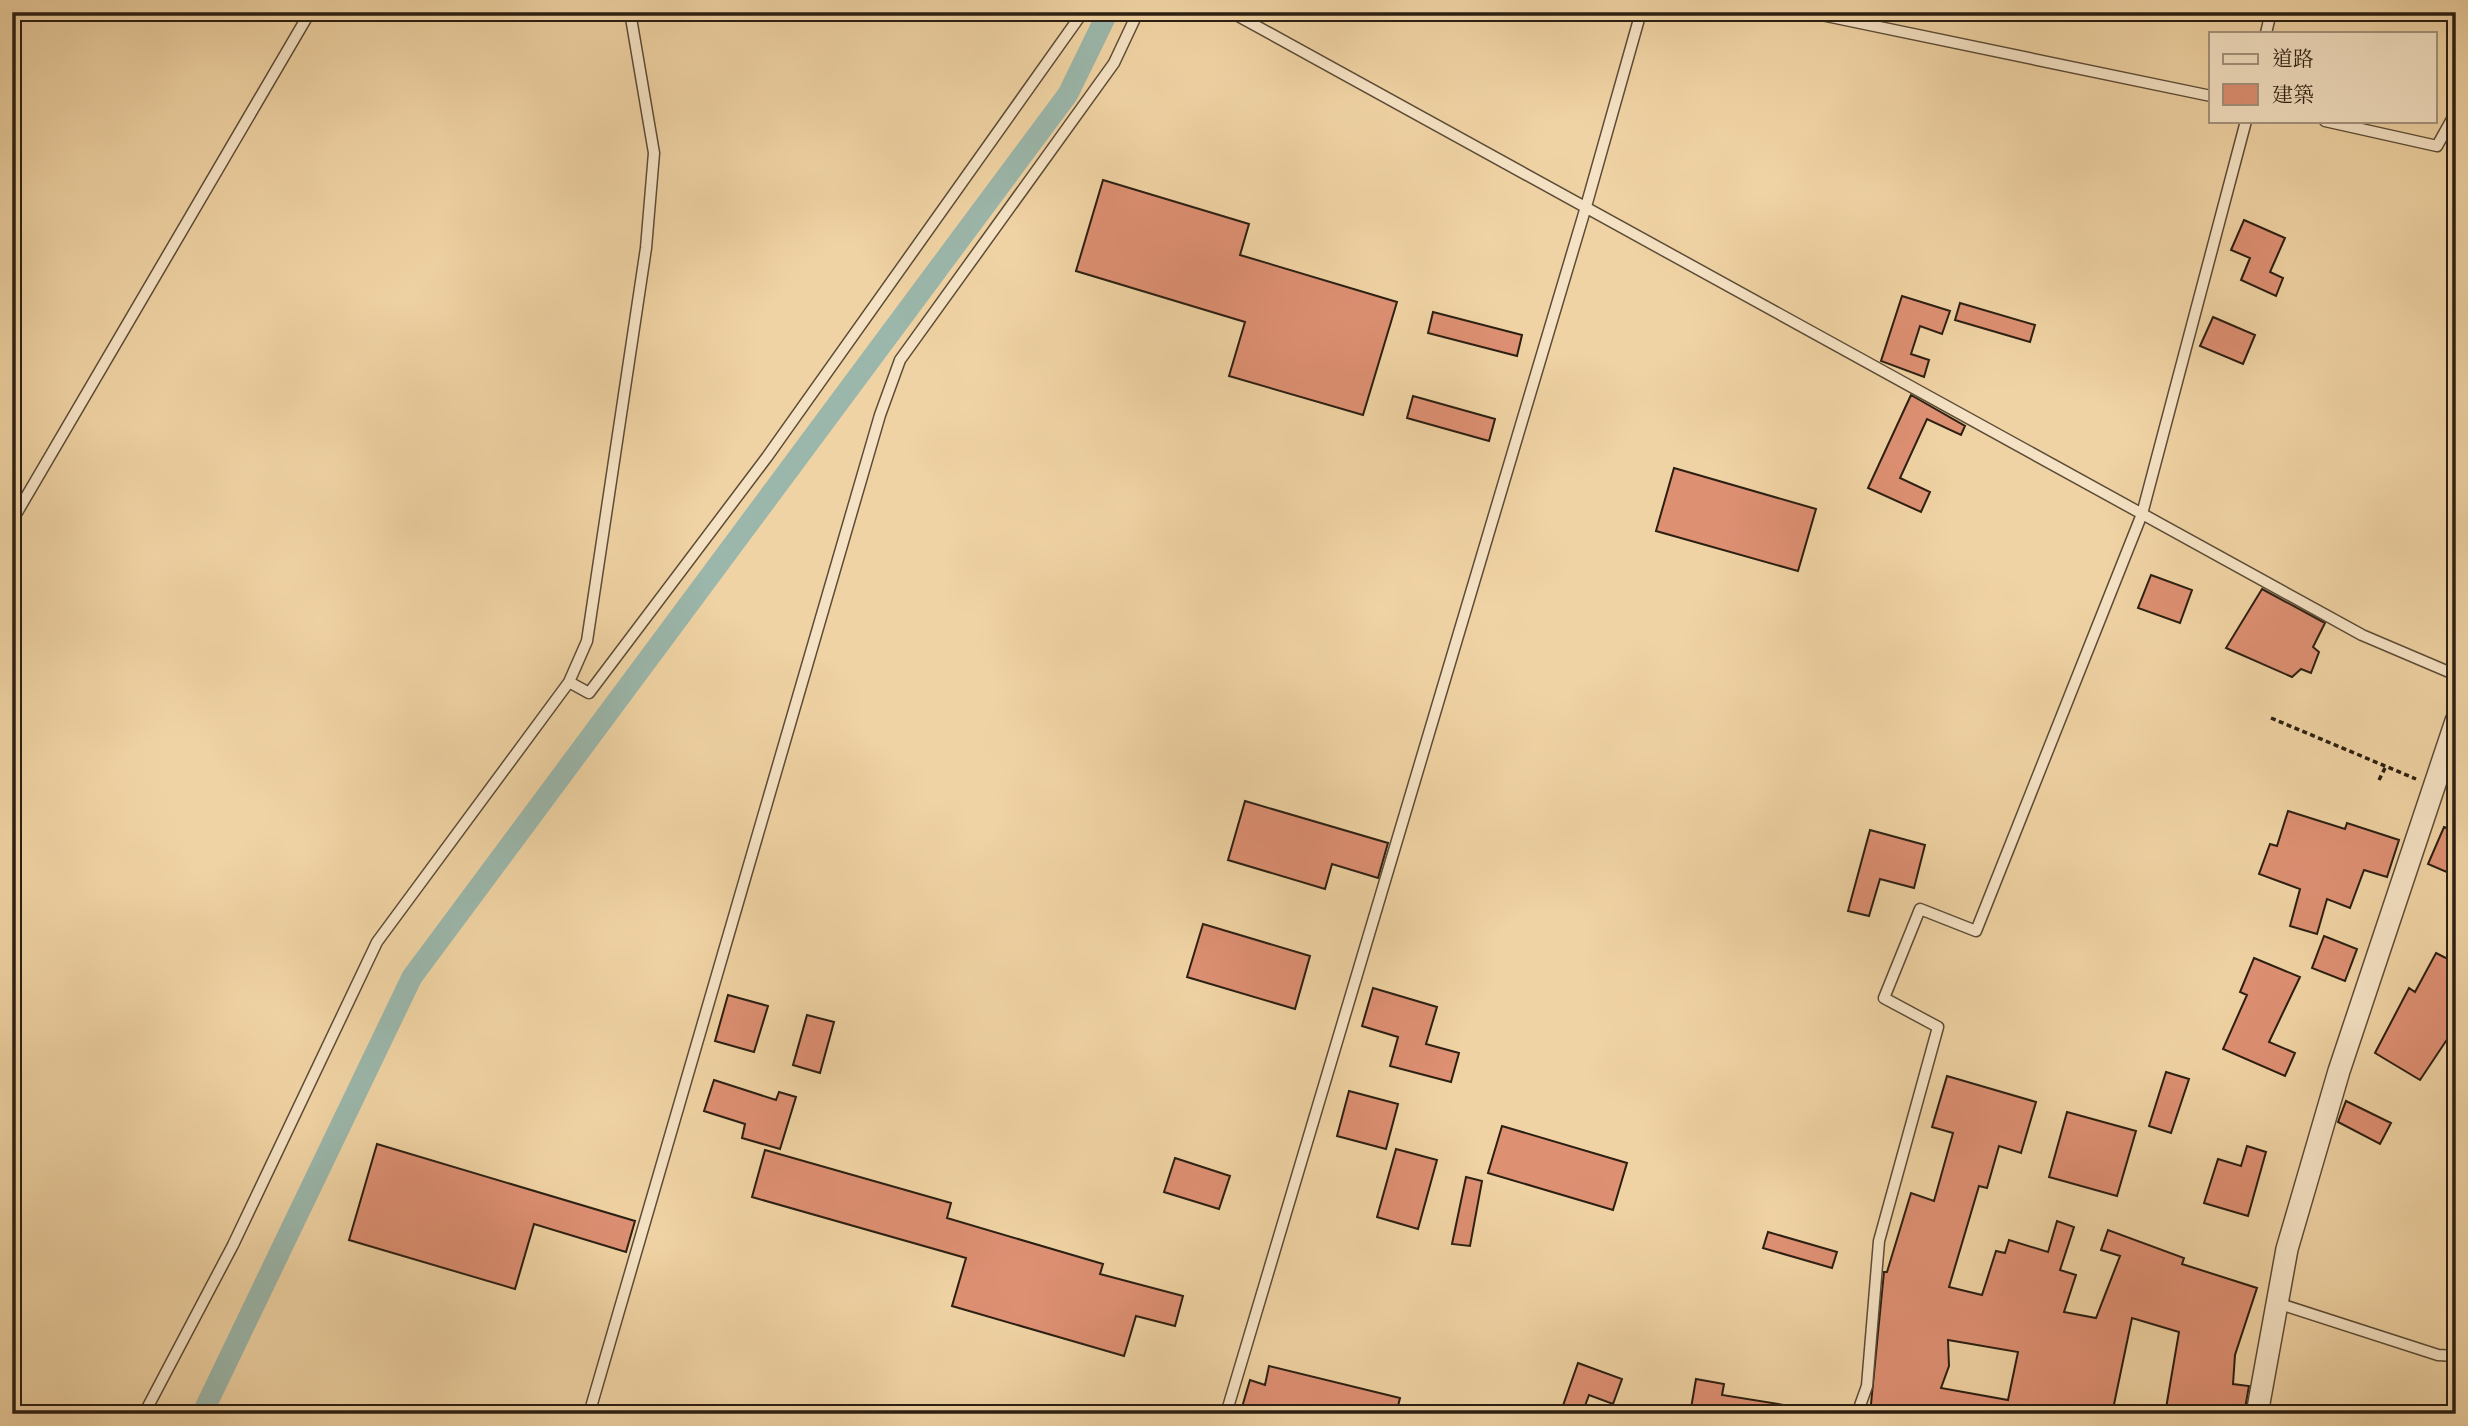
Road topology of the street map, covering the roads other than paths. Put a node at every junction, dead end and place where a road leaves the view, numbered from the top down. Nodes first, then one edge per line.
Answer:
1 (310, 12) edge
2 (629, 12) edge
3 (1083, 12) edge
4 (1138, 12) edge
5 (1231, 12) edge
6 (1641, 12) edge
7 (1807, 12) edge
8 (2271, 12) edge
9 (2266, 32) edge
10 (2209, 96) edge
11 (2456, 112) edge
12 (2246, 122) edge
13 (2329, 122) edge
14 (1585, 210) junction
15 (2142, 514) junction
16 (12, 521) edge
17 (2456, 675) edge
18 (569, 682) junction
19 (2456, 721) edge
20 (2277, 1303) junction
21 (2456, 1356) edge
22 (144, 1414) edge
23 (589, 1414) edge
24 (1226, 1414) edge
25 (1857, 1414) edge
26 (2257, 1414) edge

1 - 16 lane
2 - 18 lane
3 - 18 lane
4 - 23 lane
5 - 14 lane
6 - 14 lane
7 - 10 lane
8 - 9 lane
11 - 13 lane
12 - 15 lane
14 - 15 lane
14 - 24 lane
15 - 17 lane
15 - 25 lane
18 - 22 lane
19 - 20 street
20 - 21 lane
20 - 26 street

